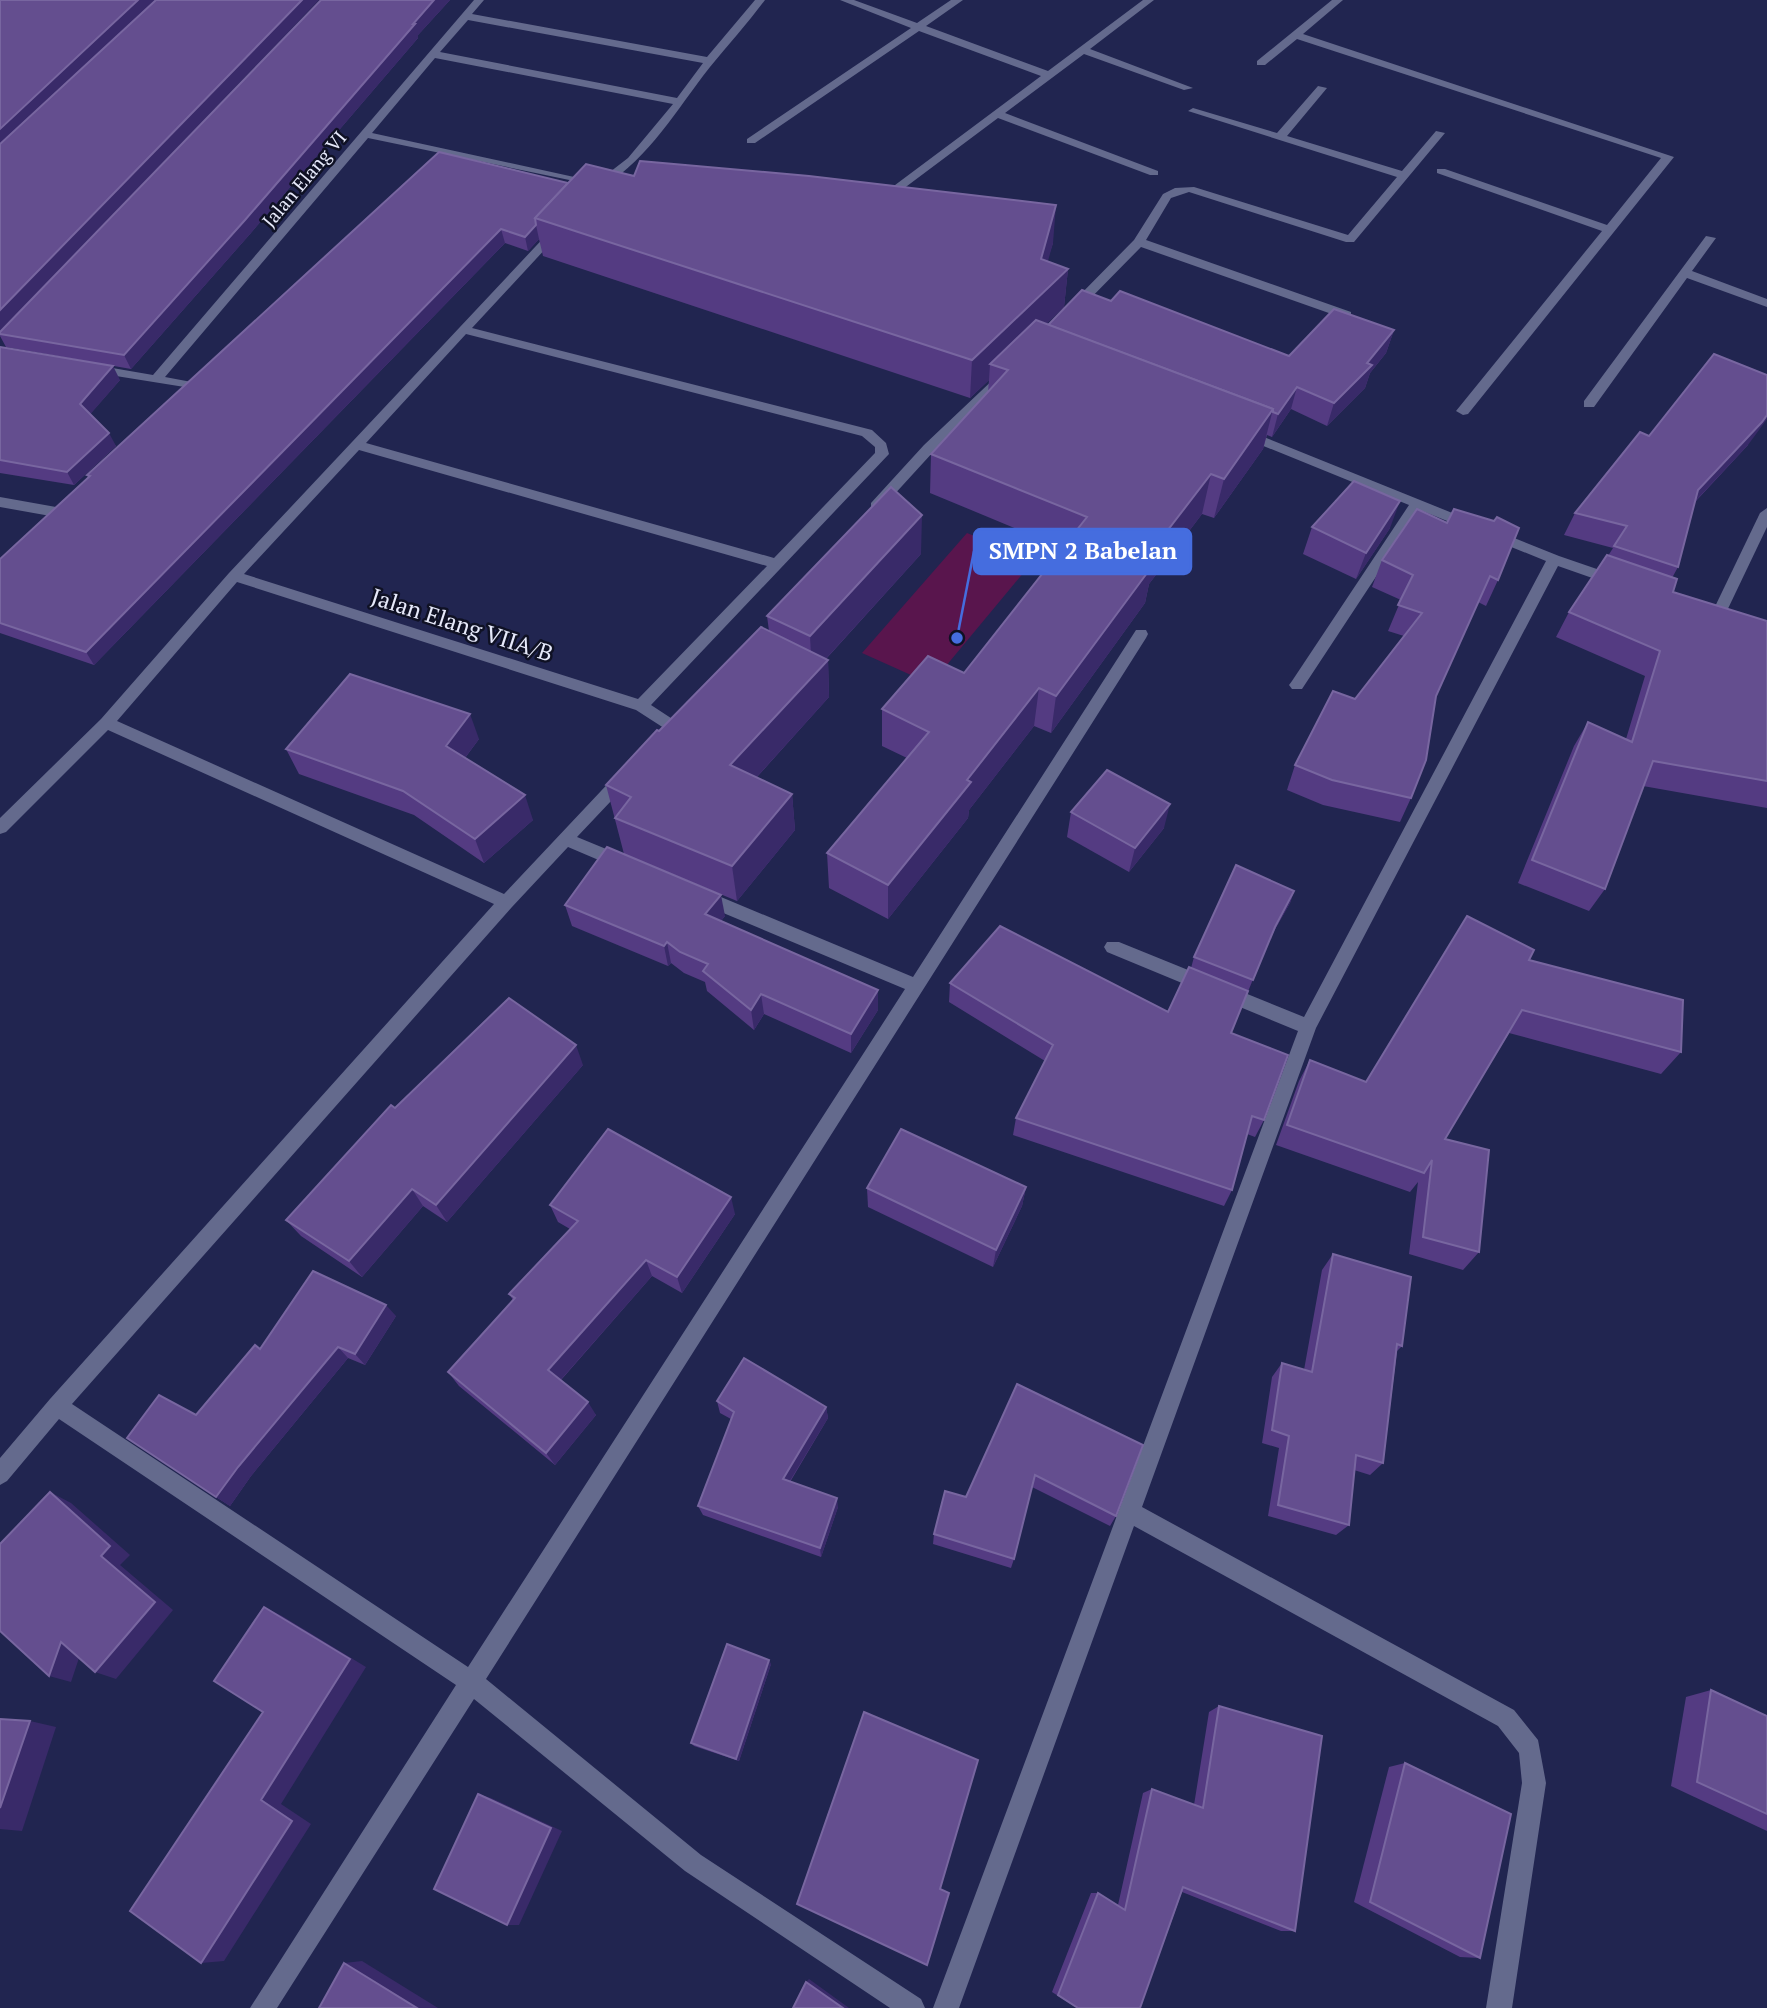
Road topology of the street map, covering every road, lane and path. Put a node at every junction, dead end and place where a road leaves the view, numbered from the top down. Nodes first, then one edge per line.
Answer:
1 (479, 0) edge
2 (760, 0) edge
3 (845, 0) edge
4 (958, 0) edge
5 (1149, 0) edge
6 (1338, 0) edge
7 (466, 16) junction
8 (918, 27) junction
9 (1296, 35) junction
10 (1083, 50) junction
11 (432, 54) junction
12 (710, 61) junction
13 (1261, 63) dead end
14 (1049, 75) junction
15 (1188, 88) dead end
16 (1322, 88) dead end
17 (681, 102) junction
18 (1193, 111) dead end
19 (997, 114) junction
20 (1440, 133) dead end
21 (365, 134) junction
22 (1280, 137) junction
23 (751, 141) dead end
24 (1441, 171) dead end
25 (1154, 173) dead end
26 (1404, 175) junction
27 (881, 201) edge
28 (563, 223) edge
29 (1610, 230) junction
30 (1710, 238) dead end
31 (1139, 242) junction
32 (1685, 273) junction
33 (1767, 303) edge
34 (1066, 315) edge
35 (1347, 315) edge
36 (464, 330) junction
37 (1020, 362) edge
38 (78, 366) edge
39 (156, 380) junction
40 (192, 386) edge
41 (1589, 404) dead end
42 (1463, 411) dead end
43 (1236, 430) edge
44 (357, 445) junction
45 (0, 502) edge
46 (1417, 504) junction
47 (56, 512) edge
48 (1767, 513) edge
49 (865, 518) edge
50 (1554, 559) junction
51 (775, 563) junction
52 (234, 576) junction
53 (1629, 586) edge
54 (1717, 617) edge
55 (1141, 634) dead end
56 (1297, 685) dead end
57 (641, 706) junction
58 (106, 723) junction
59 (672, 726) edge
60 (637, 764) edge
61 (0, 828) edge
62 (565, 839) junction
63 (640, 870) edge
64 (691, 891) edge
65 (506, 902) junction
66 (1113, 947) dead end
67 (916, 986) junction
68 (1307, 1027) junction
69 (57, 1406) junction
70 (0, 1474) edge
71 (1128, 1511) junction
72 (470, 1681) junction
73 (263, 2008) edge
74 (912, 2008) edge
75 (946, 2008) edge
76 (1499, 2008) edge

1 - 7 street, Jalan Elang VI
2 - 12 street
3 - 8 street
4 - 8 street
5 - 10 street
6 - 9 street
7 - 11 street, Jalan Elang VI
7 - 12 street
8 - 14 street
8 - 23 street
9 - 13 street
9 - 29 street
10 - 14 street
10 - 15 street
11 - 17 street
11 - 21 street, Jalan Elang VI
12 - 17 street
14 - 19 street
16 - 22 street
17 - 21 street
18 - 22 street
19 - 25 street
19 - 27 street
20 - 26 street
21 - 39 street, Jalan Elang VI
22 - 26 street
24 - 29 street
26 - 31 street
28 - 36 street
29 - 42 street
30 - 32 street
31 - 34 street
31 - 35 street
32 - 33 street
32 - 41 street
36 - 44 street
36 - 51 street
37 - 49 street
38 - 39 street
39 - 40 street
43 - 46 street
44 - 51 street
44 - 52 street
45 - 47 street
46 - 50 street
46 - 56 street
48 - 54 street
50 - 53 street
50 - 68 street
51 - 57 street
52 - 57 street, Jalan Elang VIIA/B
52 - 58 street
55 - 67 street
57 - 59 street, Jalan Elang VIIA/B
58 - 61 street
58 - 65 street
60 - 62 street
62 - 63 street
62 - 65 street
64 - 67 street
65 - 69 street
66 - 68 street
67 - 72 street
68 - 71 street
69 - 70 street
69 - 72 street
71 - 75 street
71 - 76 street
72 - 73 street
72 - 74 street

